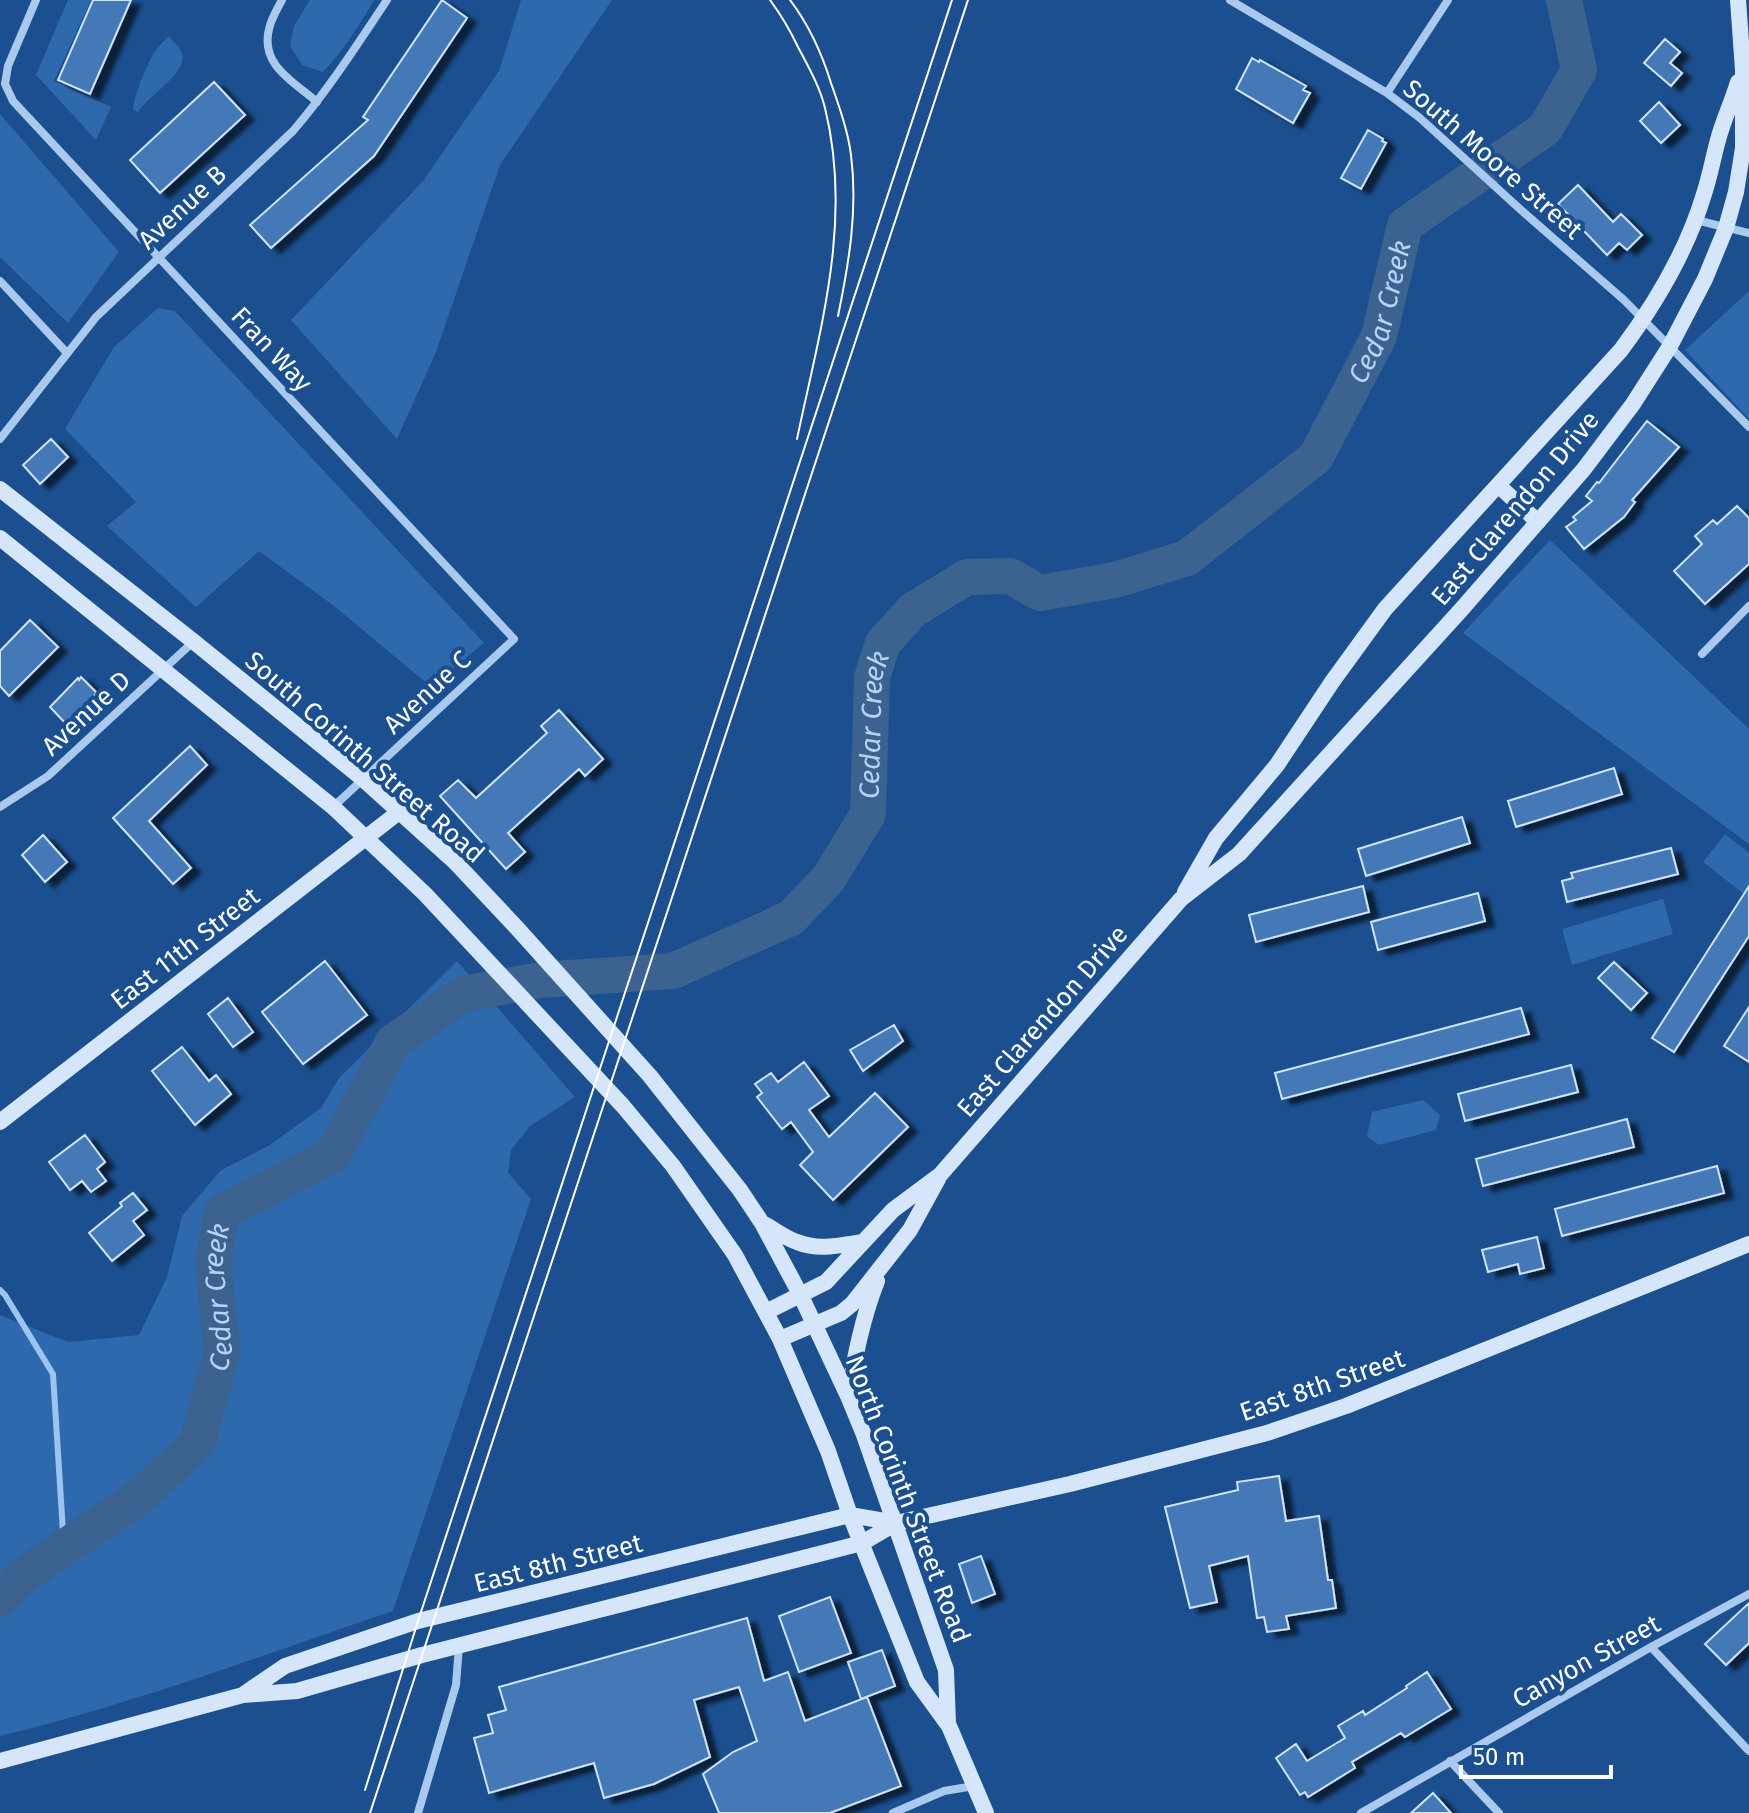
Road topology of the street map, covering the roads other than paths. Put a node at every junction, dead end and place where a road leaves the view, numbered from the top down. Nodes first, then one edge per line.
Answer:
1 (36, 0) edge
2 (282, 0) edge
3 (387, 0) edge
4 (1230, 0) edge
5 (1448, 0) edge
6 (1738, 0) edge
7 (1743, 70) junction
8 (1387, 93) junction
9 (317, 102) junction
10 (1695, 220) junction
11 (1726, 228) junction
12 (1749, 233) edge
13 (159, 256) junction
14 (0, 281) edge
15 (1644, 319) junction
16 (1670, 346) junction
17 (67, 353) junction
18 (1749, 427) edge
19 (0, 439) edge
20 (1498, 485) junction
21 (0, 489) edge
22 (1538, 522) junction
23 (0, 538) edge
24 (1749, 606) edge
25 (514, 639) joint
26 (193, 641) junction
27 (1702, 654) dead end
28 (163, 669) junction
29 (363, 779) junction
30 (0, 807) edge
31 (333, 807) junction
32 (399, 812) junction
33 (366, 838) junction
34 (1181, 899) junction
35 (0, 1122) edge
36 (940, 1175) junction
37 (762, 1223) junction
38 (863, 1242) junction
39 (1749, 1244) edge
40 (884, 1263) junction
41 (800, 1294) junction
42 (766, 1312) junction
43 (814, 1325) junction
44 (780, 1339) junction
45 (848, 1396) junction
46 (850, 1515) junction
47 (896, 1523) junction
48 (862, 1543) junction
49 (1749, 1594) edge
50 (459, 1646) junction
51 (1651, 1647) junction
52 (243, 1695) junction
53 (949, 1726) junction
54 (1749, 1751) edge
55 (0, 1761) edge
56 (1450, 1761) junction
57 (974, 1786) junction
58 (418, 1813) edge
59 (893, 1813) edge
60 (986, 1813) edge
61 (1361, 1813) edge
62 (1499, 1813) edge

1 - 13 street, Fran Way
2 - 9 street
3 - 9 street, Avenue B
4 - 8 street, South Moore Street
5 - 8 street
6 - 7 street, East Clarendon Drive
7 - 10 street, East Clarendon Drive
7 - 11 street, East Clarendon Drive
8 - 15 street, South Moore Street
9 - 13 street, Avenue B
10 - 11 street
10 - 15 street, East Clarendon Drive
11 - 12 street
11 - 16 street, East Clarendon Drive
13 - 17 street, Avenue B
13 - 25 street, Fran Way
14 - 17 street
15 - 16 street, South Moore Street
15 - 20 street, East Clarendon Drive
16 - 18 street, South Moore Street
16 - 22 street, East Clarendon Drive
17 - 19 street, Avenue B
20 - 22 street
20 - 34 street, East Clarendon Drive
21 - 26 street, South Corinth Street Road
22 - 34 street, East Clarendon Drive
23 - 28 street
24 - 27 street
25 - 29 street, Avenue C
26 - 28 street, Avenue D
26 - 29 street, South Corinth Street Road
28 - 30 street, Avenue D
28 - 31 street
29 - 31 street, Avenue C
29 - 32 street, South Corinth Street Road
31 - 33 street
32 - 33 street, East 11th Street
32 - 37 street, South Corinth Street Road
33 - 35 street, East 11th Street
33 - 42 street
34 - 36 street, East Clarendon Drive
36 - 38 street, East Clarendon Drive
36 - 40 street, East Clarendon Drive
37 - 38 street
37 - 41 street, South Corinth Street Road
38 - 41 street, East Clarendon Drive
39 - 47 street, East 8th Street
40 - 43 street, East Clarendon Drive
40 - 45 street
41 - 42 street, East Clarendon Drive
41 - 43 street, North Corinth Street Road
42 - 44 street, North Corinth Street Road
43 - 44 street, East Clarendon Drive
43 - 45 street, North Corinth Street Road
44 - 46 street, North Corinth Street Road
45 - 47 street, North Corinth Street Road
46 - 47 street, East 8th Street
46 - 48 street, North Corinth Street Road
46 - 52 street, East 8th Street
47 - 48 street, East 8th Street
47 - 53 street, North Corinth Street Road
48 - 50 street, East 8th Street
48 - 53 street, North Corinth Street Road
49 - 51 street, Canyon Street
50 - 52 street, East 8th Street
50 - 58 street
51 - 54 street
51 - 56 street, Canyon Street
52 - 55 street, East 8th Street
53 - 57 street, North Corinth Street Road
56 - 61 street, Canyon Street
56 - 62 street
57 - 59 street
57 - 60 street, North Corinth Street Road

